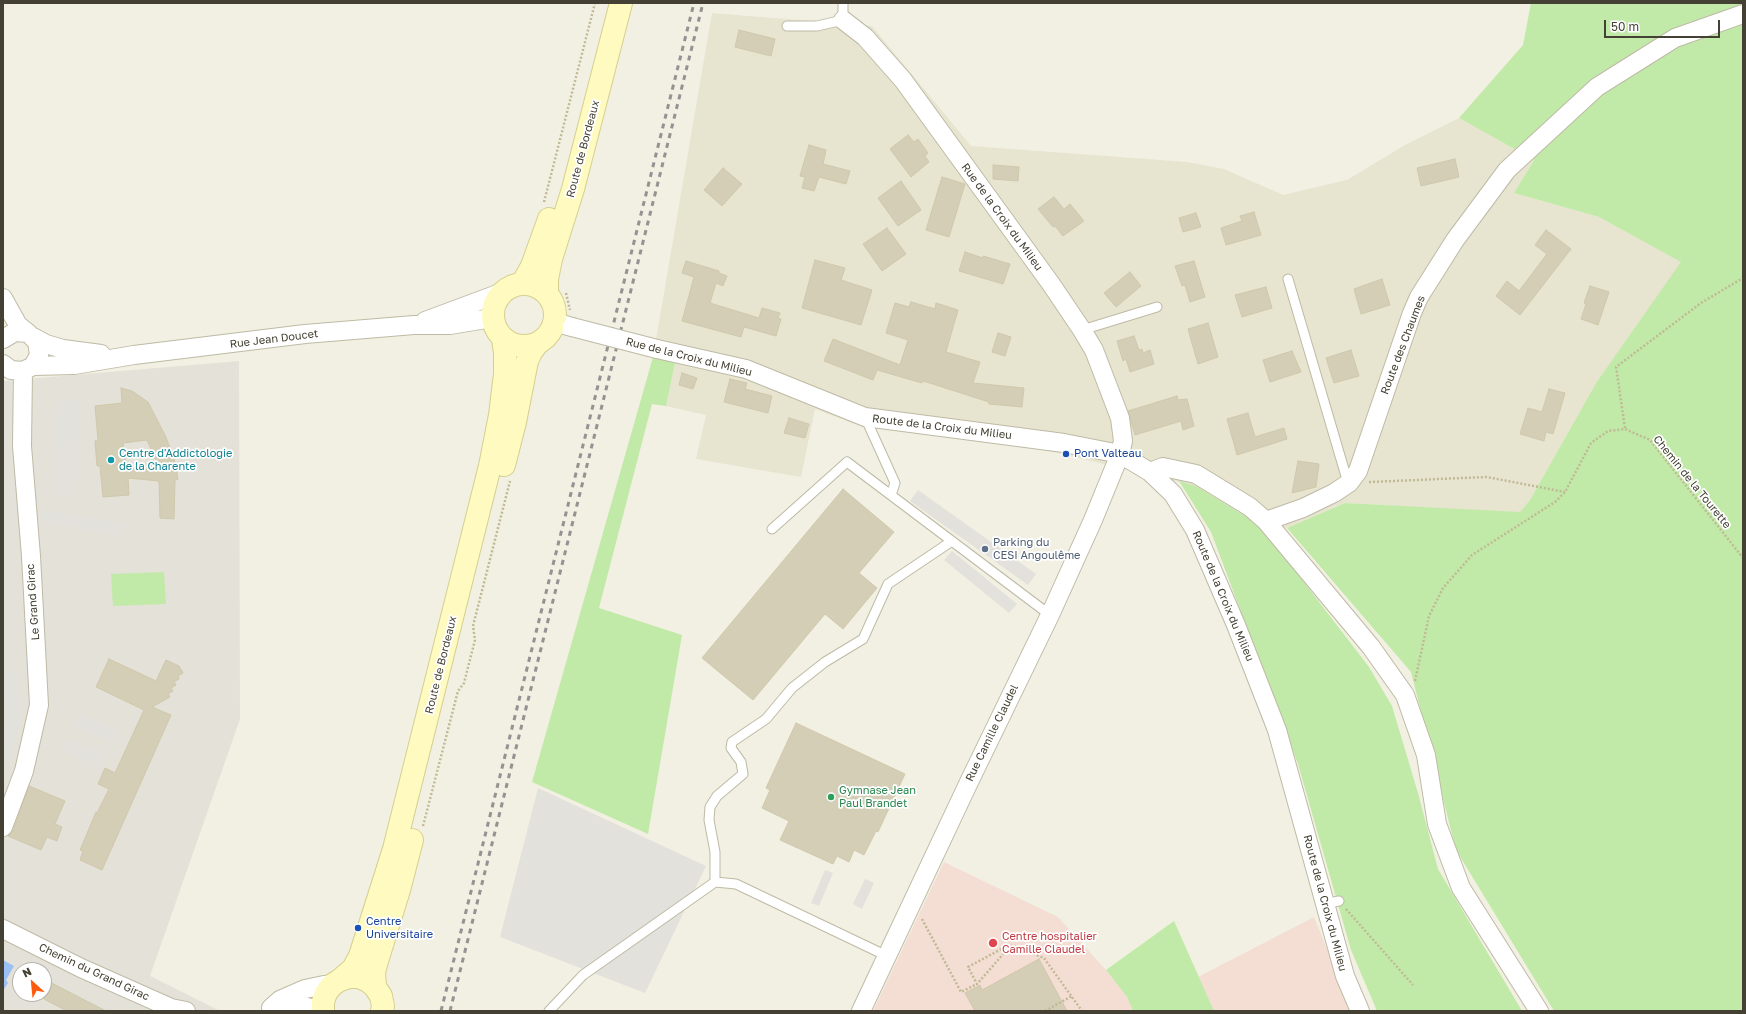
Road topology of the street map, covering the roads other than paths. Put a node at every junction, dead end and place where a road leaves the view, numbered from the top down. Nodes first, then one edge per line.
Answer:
1 (606, 3) edge
2 (621, 3) edge
3 (843, 12) edge
4 (1743, 14) edge
5 (787, 26) dead end
6 (1288, 279) dead end
7 (512, 288) junction
8 (547, 294) junction
9 (3, 298) edge
10 (1157, 307) dead end
11 (563, 324) junction
12 (414, 325) junction
13 (498, 330) junction
14 (1082, 330) junction
15 (30, 335) junction
16 (3, 337) edge
17 (538, 344) junction
18 (134, 355) junction
19 (14, 368) edge
20 (865, 417) junction
21 (1120, 454) junction
22 (1150, 472) junction
23 (1348, 483) junction
24 (891, 495) junction
25 (1266, 521) junction
26 (772, 529) dead end
27 (952, 541) junction
28 (1050, 615) junction
29 (3, 827) edge
30 (715, 882) junction
31 (3, 929) edge
32 (887, 956) junction
33 (336, 983) junction
34 (375, 987) junction
35 (267, 1010) edge
36 (186, 1011) edge
37 (321, 1011) edge
38 (382, 1011) edge
39 (549, 1011) edge
40 (861, 1011) edge
41 (1360, 1011) edge
42 (1539, 1011) edge

1 - 7 main road, Route de Bordeaux
2 - 8 main road, Route de Bordeaux
3 - 5 lane
3 - 14 street, Rue de la Croix du Milieu
4 - 23 street, Route des Chaumes
6 - 23 lane
7 - 8 main road
7 - 12 street, Rue Jean Doucet
7 - 13 main road
8 - 11 main road
9 - 15 street
10 - 14 lane
11 - 17 main road
11 - 20 street, Rue de la Croix du Milieu, bridge
12 - 13 street, Rue Jean Doucet
12 - 18 street, Rue Jean Doucet
13 - 17 main road
13 - 33 main road, Route de Bordeaux
14 - 21 street, Rue de la Croix du Milieu
15 - 16 street
15 - 18 street, Rue Jean Doucet
15 - 19 street, Le Grand Girac
17 - 34 main road, Route de Bordeaux
18 - 19 street, Rue Jean Doucet
19 - 29 street, Le Grand Girac
20 - 21 street, Route de la Croix du Milieu
20 - 24 lane
21 - 22 street, Route de la Croix du Milieu
21 - 28 street, Rue Camille Claudel
22 - 25 street
22 - 41 street, Route de la Croix du Milieu
23 - 25 street, Route des Chaumes
24 - 26 lane
24 - 27 lane
25 - 42 street
27 - 28 lane
27 - 30 lane
28 - 32 street, Rue Camille Claudel
30 - 32 lane
30 - 39 lane
31 - 36 street, Chemin du Grand Girac
32 - 40 street, Rue Camille Claudel
33 - 34 main road
33 - 35 street
33 - 37 main road, Route de Bordeaux
34 - 38 main road
35 - 37 street

